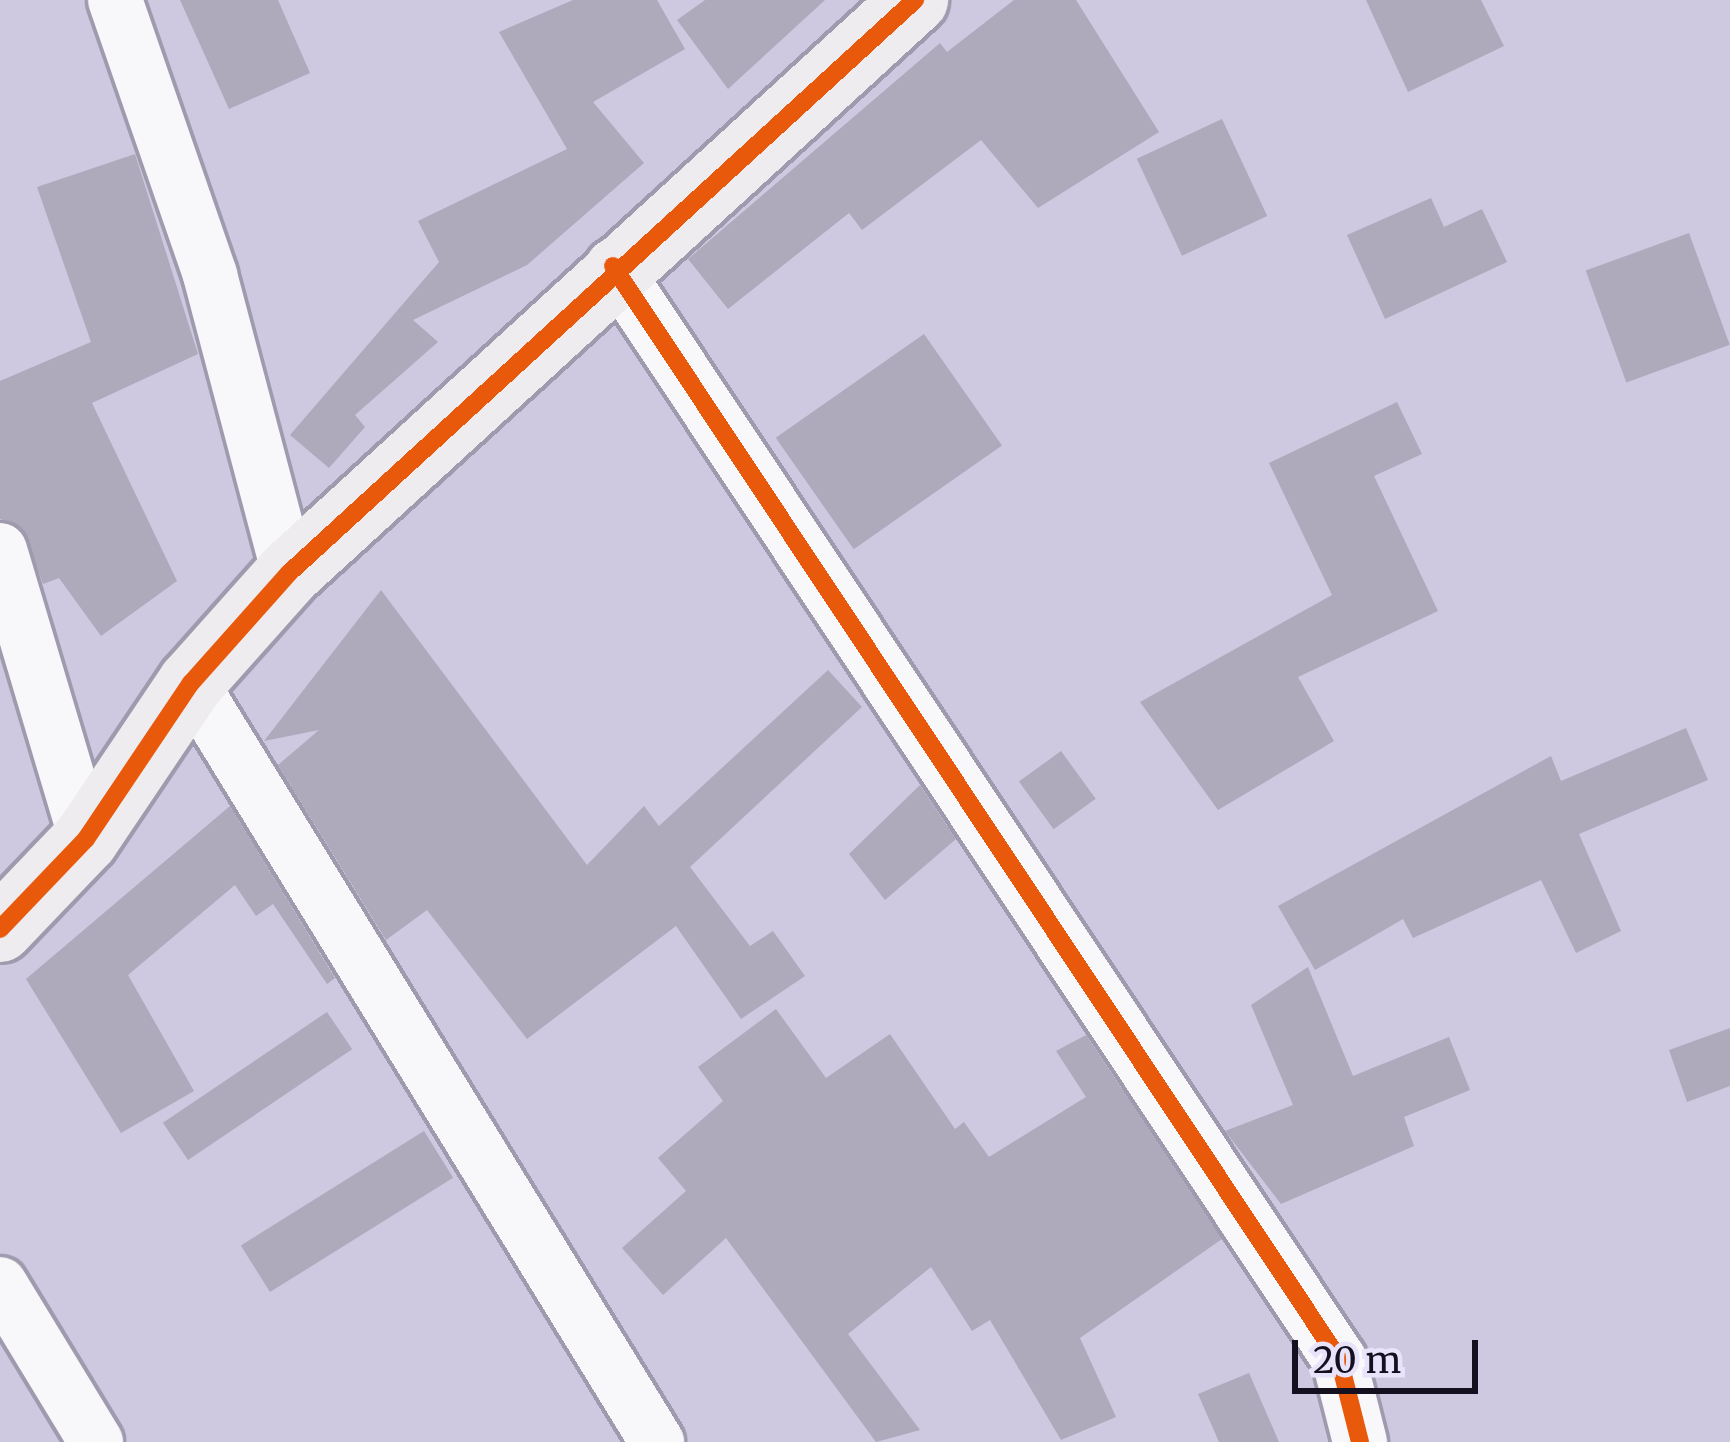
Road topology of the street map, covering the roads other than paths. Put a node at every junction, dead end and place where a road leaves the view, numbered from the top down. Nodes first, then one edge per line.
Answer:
1 (116, 0) edge
2 (881, 11) edge
3 (614, 266) junction
4 (0, 550) edge
5 (289, 573) junction
6 (191, 683) junction
7 (86, 839) junction
8 (0, 929) edge
9 (0, 1284) edge
10 (96, 1442) edge
11 (657, 1442) edge
12 (1360, 1442) edge

1 - 5 street
2 - 3 street
3 - 5 street
3 - 12 street
4 - 7 street
5 - 6 street
6 - 7 street
6 - 11 street
7 - 8 street
9 - 10 street

